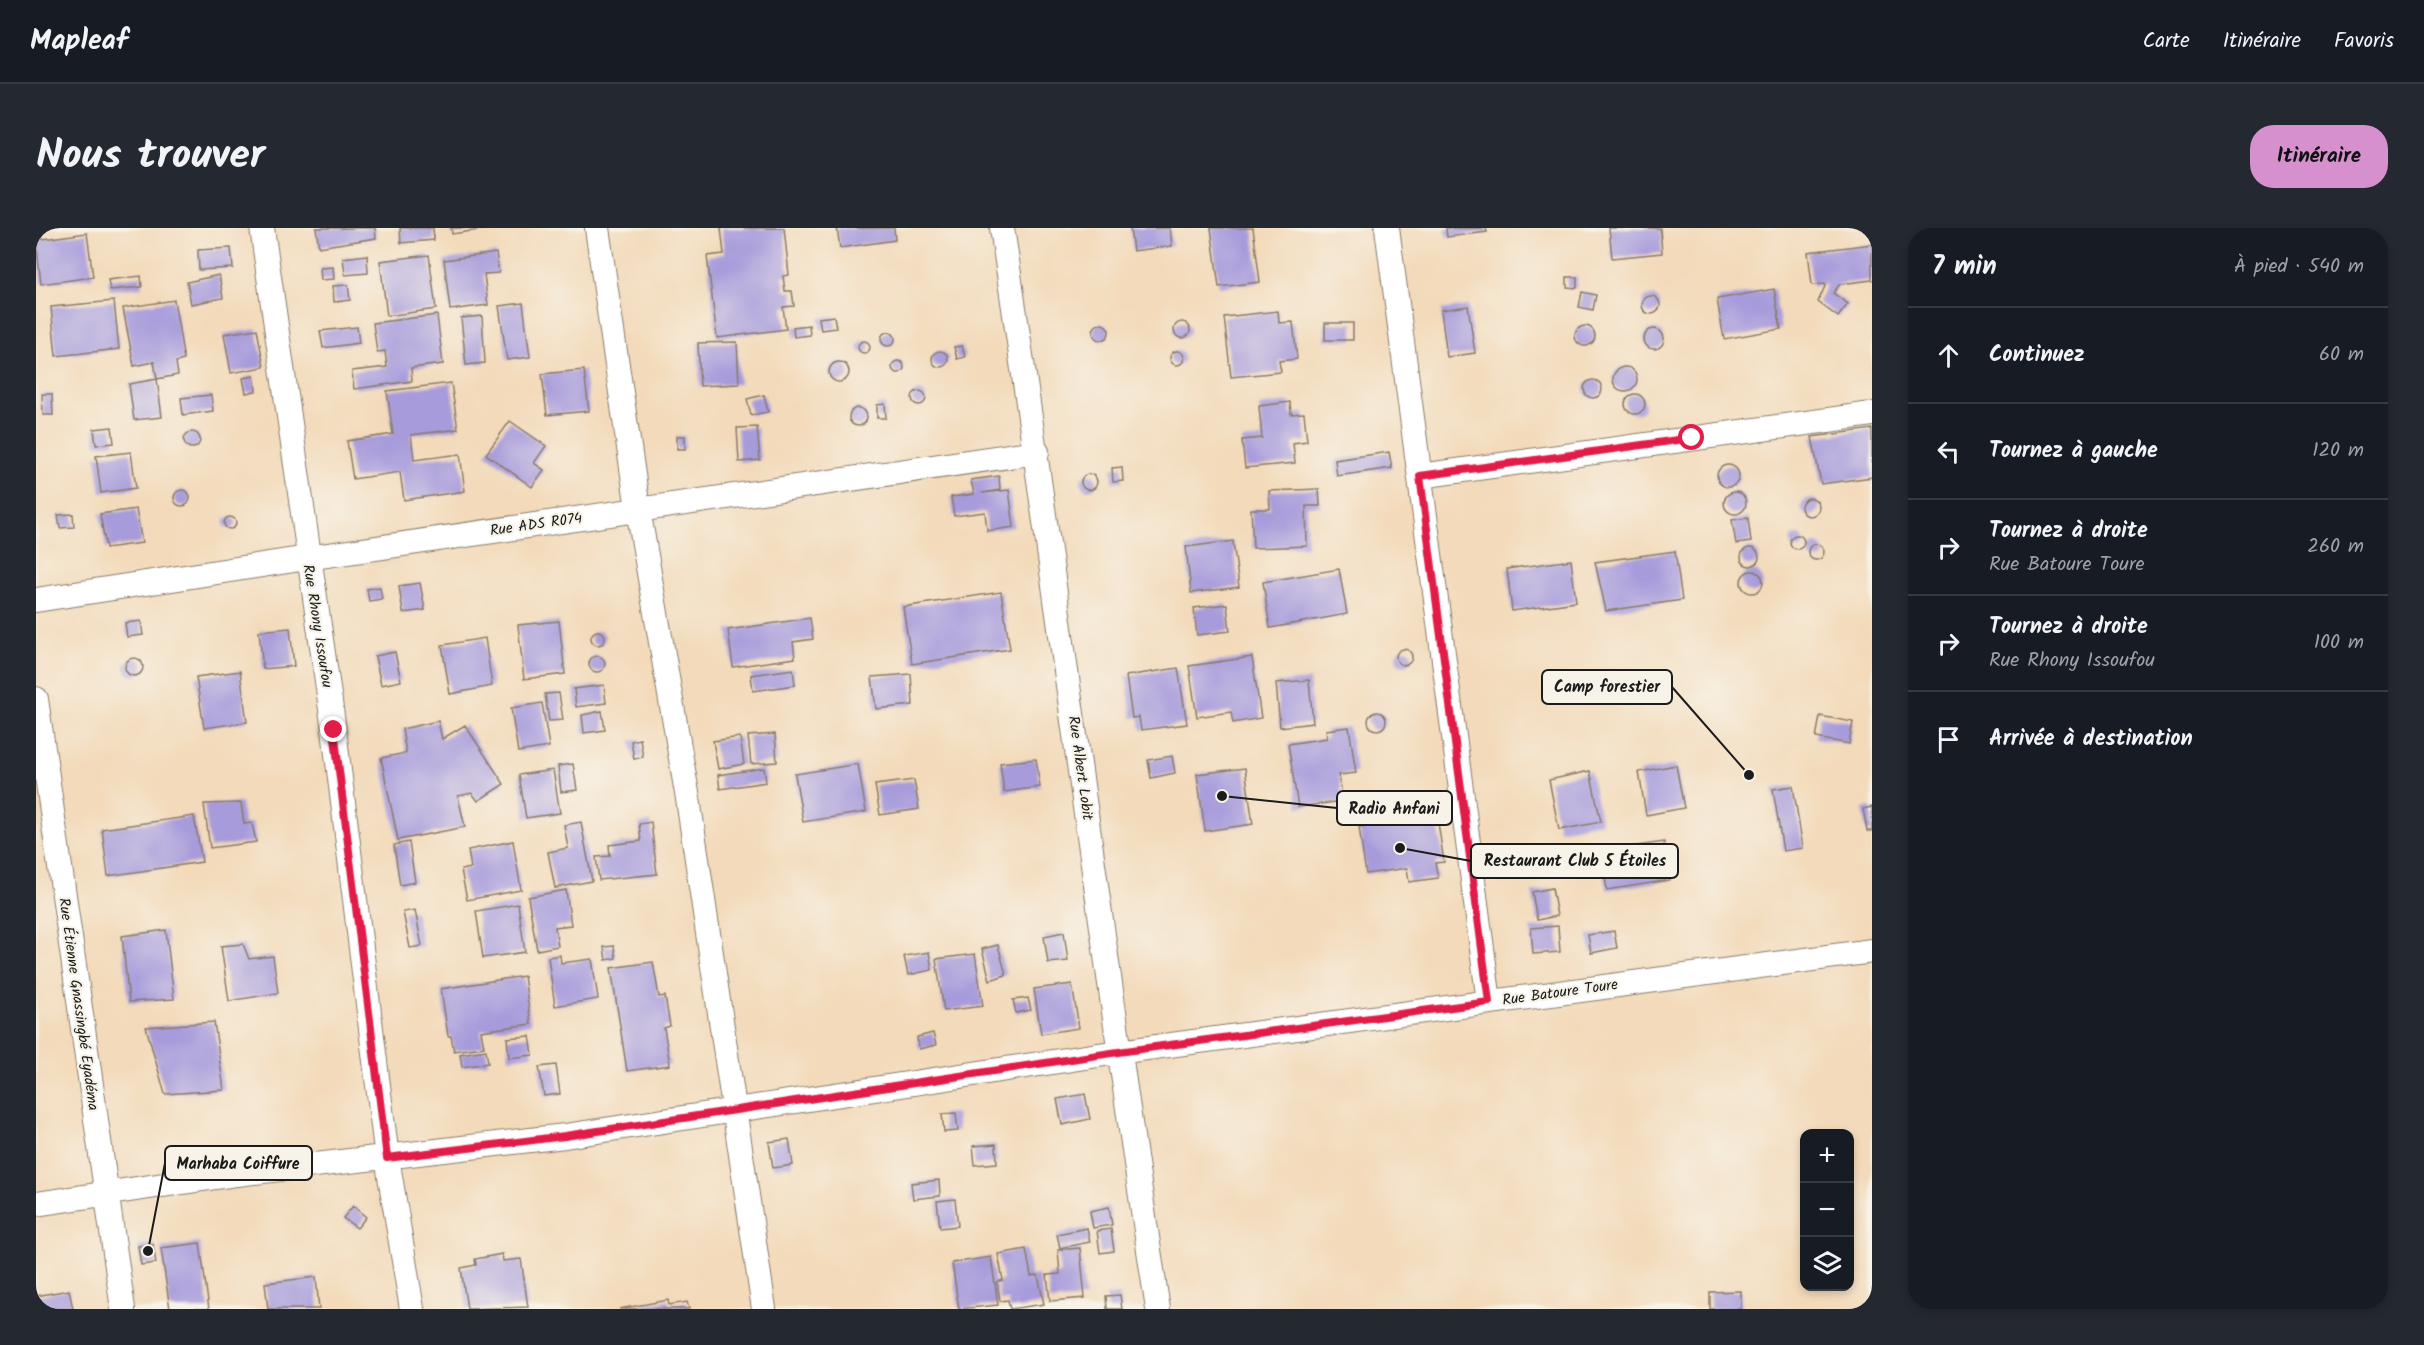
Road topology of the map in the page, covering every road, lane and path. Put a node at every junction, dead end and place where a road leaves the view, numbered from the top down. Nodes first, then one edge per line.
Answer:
1 (262, 228) edge
2 (597, 228) edge
3 (1002, 228) edge
4 (1387, 228) edge
5 (1872, 414) edge
6 (1036, 452) junction
7 (1420, 476) junction
8 (638, 509) junction
9 (307, 558) junction
10 (36, 600) edge
11 (36, 699) edge
12 (1872, 951) edge
13 (1489, 1002) junction
14 (1118, 1052) junction
15 (736, 1110) junction
16 (387, 1158) junction
17 (104, 1193) junction
18 (36, 1204) edge
19 (123, 1309) edge
20 (412, 1309) edge
21 (764, 1309) edge
22 (1158, 1309) edge

1 - 9 street, Rue Rhony Issoufou
2 - 8 street
3 - 6 street, Rue Albert Lobit
4 - 7 street
5 - 7 street
6 - 8 street, Rue ADS R074
6 - 14 street, Rue Albert Lobit
7 - 13 street
8 - 9 street, Rue ADS R074
8 - 15 street
9 - 10 street, Rue ADS R074
9 - 16 street, Rue Rhony Issoufou
11 - 17 street, Rue Étienne Gnassingbé Eyadéma
12 - 13 street, Rue Batoure Toure
13 - 14 street, Rue Batoure Toure
14 - 15 street, Rue Batoure Toure
14 - 22 street, Rue Albert Lobit
15 - 16 street, Rue Batoure Toure
15 - 21 street
16 - 17 street, Rue Batoure Toure
16 - 20 street, Rue Rhony Issoufou
17 - 18 street, Rue Batoure Toure
17 - 19 street, Rue Étienne Gnassingbé Eyadéma

